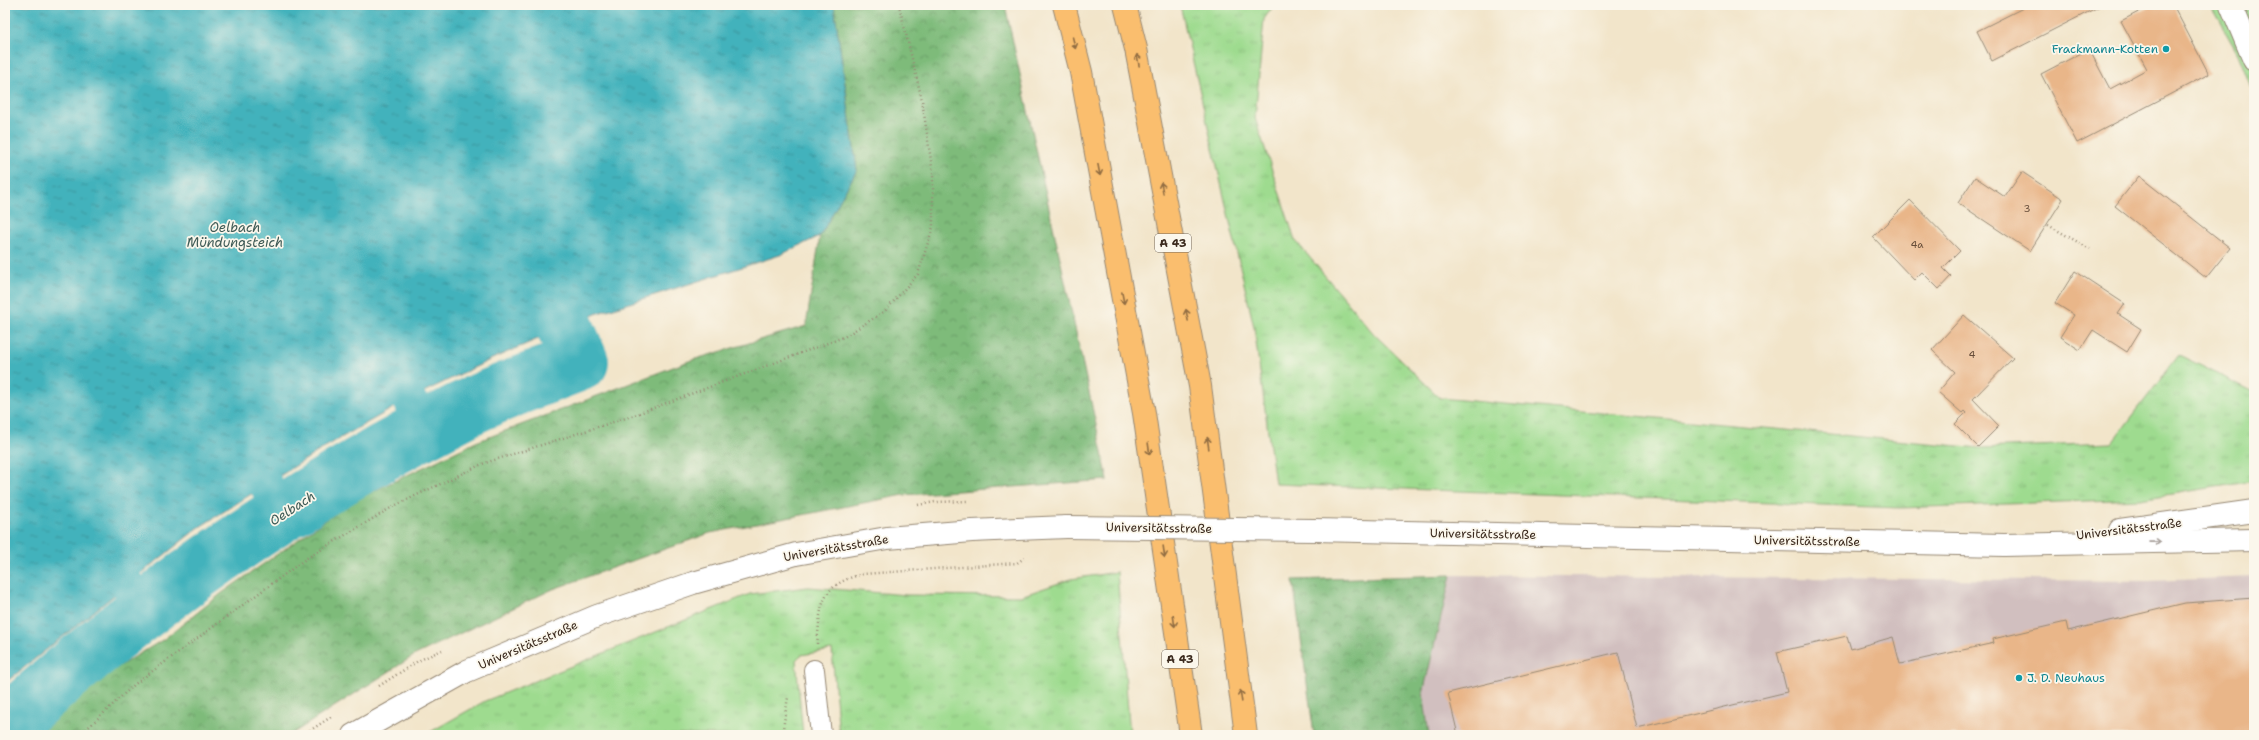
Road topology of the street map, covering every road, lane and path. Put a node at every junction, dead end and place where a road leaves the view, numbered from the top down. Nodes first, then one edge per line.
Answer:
1 (899, 5) edge
2 (1064, 5) edge
3 (1125, 5) edge
4 (2231, 5) edge
5 (2254, 60) edge
6 (2048, 225) dead end
7 (2090, 249) dead end
8 (2254, 511) edge
9 (2254, 540) edge
10 (2004, 545) junction
11 (1030, 554) dead end
12 (814, 670) joint
13 (80, 735) edge
14 (353, 735) edge
15 (821, 735) edge
16 (1190, 735) edge
17 (1246, 735) edge

1 - 13 path
2 -> 16 highway, A 43
17 -> 3 highway, A 43
4 - 5 street
6 - 7 path
8 - 10 street, Universitätsstraße
10 -> 9 street, Universitätsstraße
10 - 14 street, Universitätsstraße, bridge
11 - 12 path
12 - 15 lane

